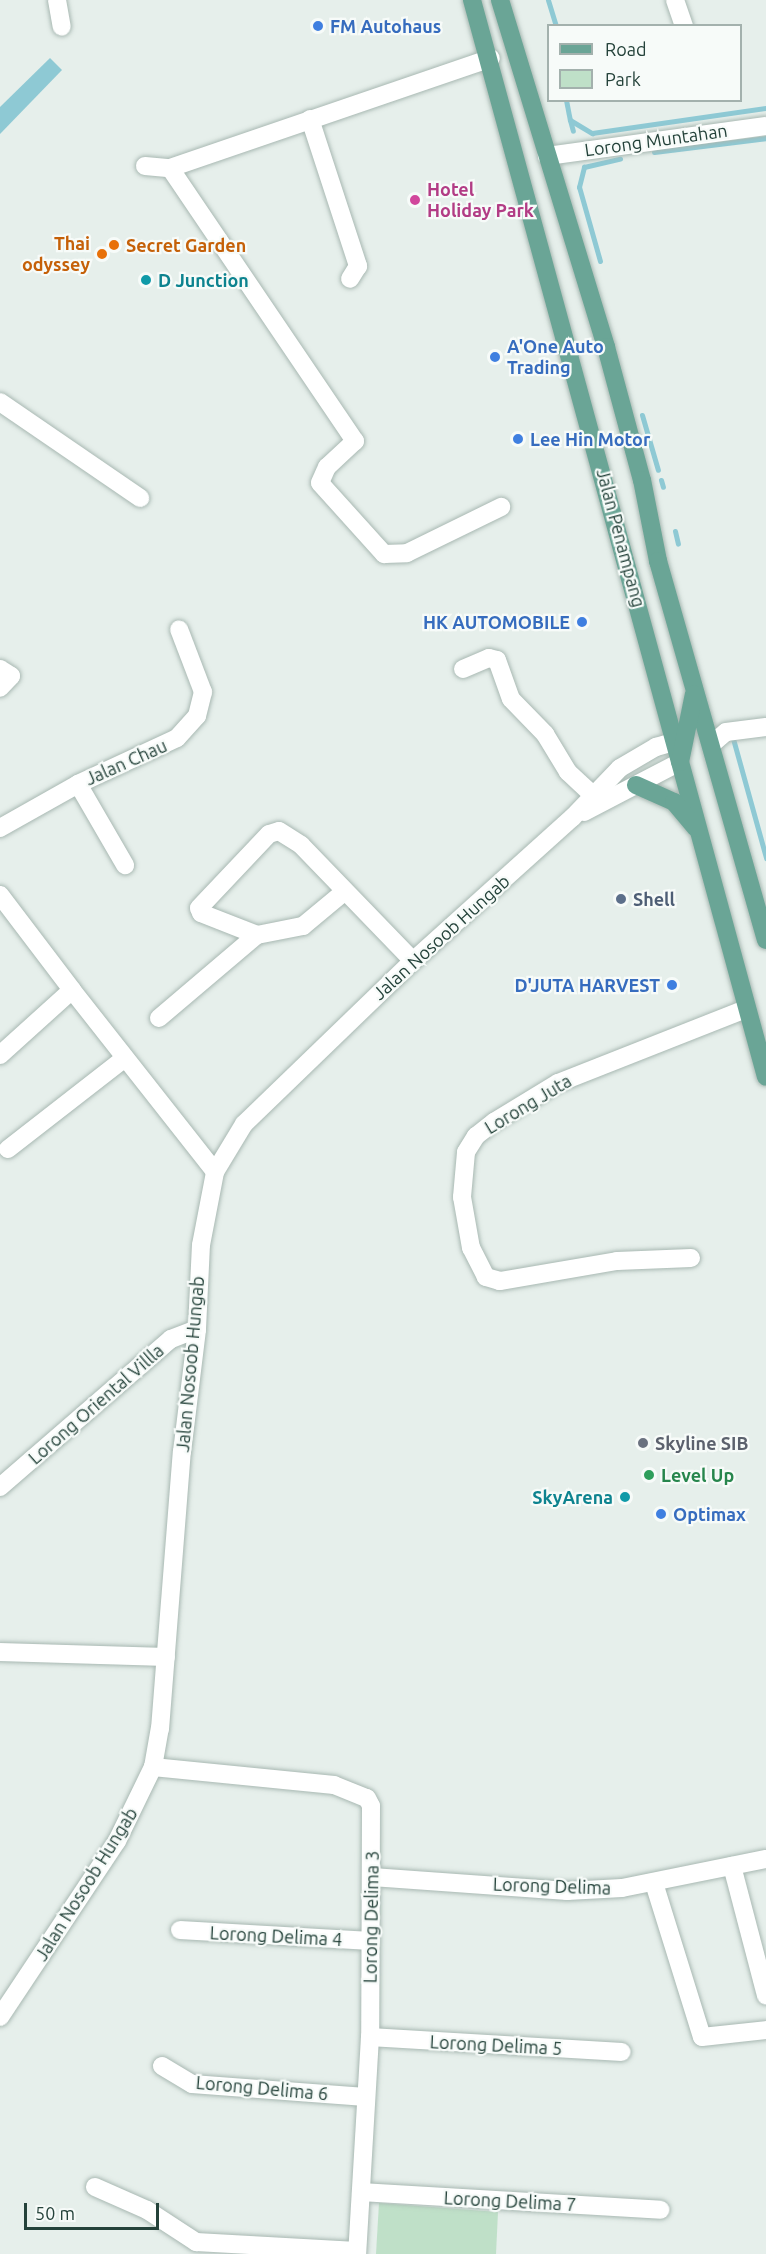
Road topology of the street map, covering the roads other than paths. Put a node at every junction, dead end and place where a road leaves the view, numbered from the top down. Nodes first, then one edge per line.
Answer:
1 (57, 0) edge
2 (472, 0) edge
3 (500, 0) edge
4 (675, 0) edge
5 (683, 24) edge
6 (62, 27) dead end
7 (490, 58) junction
8 (310, 119) junction
9 (766, 126) edge
10 (547, 156) junction
11 (145, 166) dead end
12 (170, 168) junction
13 (350, 279) dead end
14 (0, 402) edge
15 (140, 498) dead end
16 (501, 507) dead end
17 (179, 629) dead end
18 (0, 669) edge
19 (463, 669) dead end
20 (695, 686) junction
21 (0, 688) edge
22 (766, 727) edge
23 (712, 744) junction
24 (680, 751) junction
25 (719, 774) junction
26 (78, 784) junction
27 (636, 786) junction
28 (593, 795) junction
29 (572, 818) junction
30 (0, 828) edge
31 (701, 834) junction
32 (125, 865) dead end
33 (344, 892) junction
34 (0, 895) edge
35 (760, 898) edge
36 (257, 935) junction
37 (766, 940) edge
38 (412, 961) junction
39 (72, 990) junction
40 (746, 1009) junction
41 (159, 1018) dead end
42 (0, 1055) edge
43 (125, 1058) junction
44 (766, 1077) edge
45 (8, 1149) dead end
46 (215, 1172) junction
47 (691, 1258) dead end
48 (197, 1329) junction
49 (0, 1487) edge
50 (0, 1652) edge
51 (166, 1657) junction
52 (153, 1767) junction
53 (766, 1859) edge
54 (732, 1866) junction
55 (372, 1877) junction
56 (654, 1883) junction
57 (180, 1930) dead end
58 (371, 1941) junction
59 (766, 1996) edge
60 (2, 2010) edge
61 (766, 2030) edge
62 (370, 2037) junction
63 (622, 2052) dead end
64 (162, 2066) dead end
65 (366, 2097) junction
66 (95, 2187) dead end
67 (361, 2192) junction
68 (660, 2210) dead end
69 (357, 2253) edge

1 - 6 street
2 - 7 main road, Jalan Penampang
3 - 10 main road, Jalan Penampang
4 - 5 street
7 - 8 street
7 - 24 main road, Jalan Penampang
8 - 12 street
8 - 13 street
9 - 10 street, Lorong Muntahan
10 - 20 main road, Jalan Penampang
11 - 12 street
12 - 16 street
14 - 15 street
17 - 26 street, Jalan Chau
18 - 21 street
19 - 28 street
20 - 23 main road, Jalan Penampang
20 - 24 main road
22 - 23 street
23 - 25 main road, Jalan Penampang
24 - 25 main road
24 - 27 street, Jalan Nosoob Hungab
24 - 28 street, Jalan Nosoob Hungab
24 - 31 main road, Jalan Penampang
25 - 35 main road, Jalan Penampang
26 - 30 street, Jalan Chau
26 - 32 street
27 - 29 street, Jalan Nosoob Hungab
27 - 31 main road
28 - 29 street, Jalan Nosoob Hungab
29 - 38 street, Jalan Nosoob Hungab
31 - 40 main road, Jalan Penampang
33 - 36 street
33 - 36 street
33 - 38 street
34 - 39 street
35 - 37 main road, Jalan Penampang
36 - 41 street
38 - 46 street, Jalan Nosoob Hungab
39 - 42 street
39 - 43 street
40 - 44 main road, Jalan Penampang
40 - 47 street, Lorong Juta
43 - 45 street
43 - 46 street
46 - 48 street, Jalan Nosoob Hungab
48 - 49 street, Lorong Oriental Villla
48 - 51 street, Jalan Nosoob Hungab
50 - 51 street
51 - 52 street, Jalan Nosoob Hungab
52 - 55 street, Lorong Delima 3
52 - 60 street, Jalan Nosoob Hungab
53 - 54 street, Lorong Delima
54 - 56 street, Lorong Delima
54 - 59 street
55 - 56 street, Lorong Delima
55 - 58 street, Lorong Delima 3
56 - 61 street
57 - 58 street, Lorong Delima 4
58 - 62 street, Lorong Delima 3
62 - 63 street, Lorong Delima 5
62 - 65 street, Lorong Delima 3
64 - 65 street, Lorong Delima 6
65 - 67 street, Lorong Delima 3
66 - 69 street
67 - 68 street, Lorong Delima 7
67 - 69 street, Lorong Delima 3

